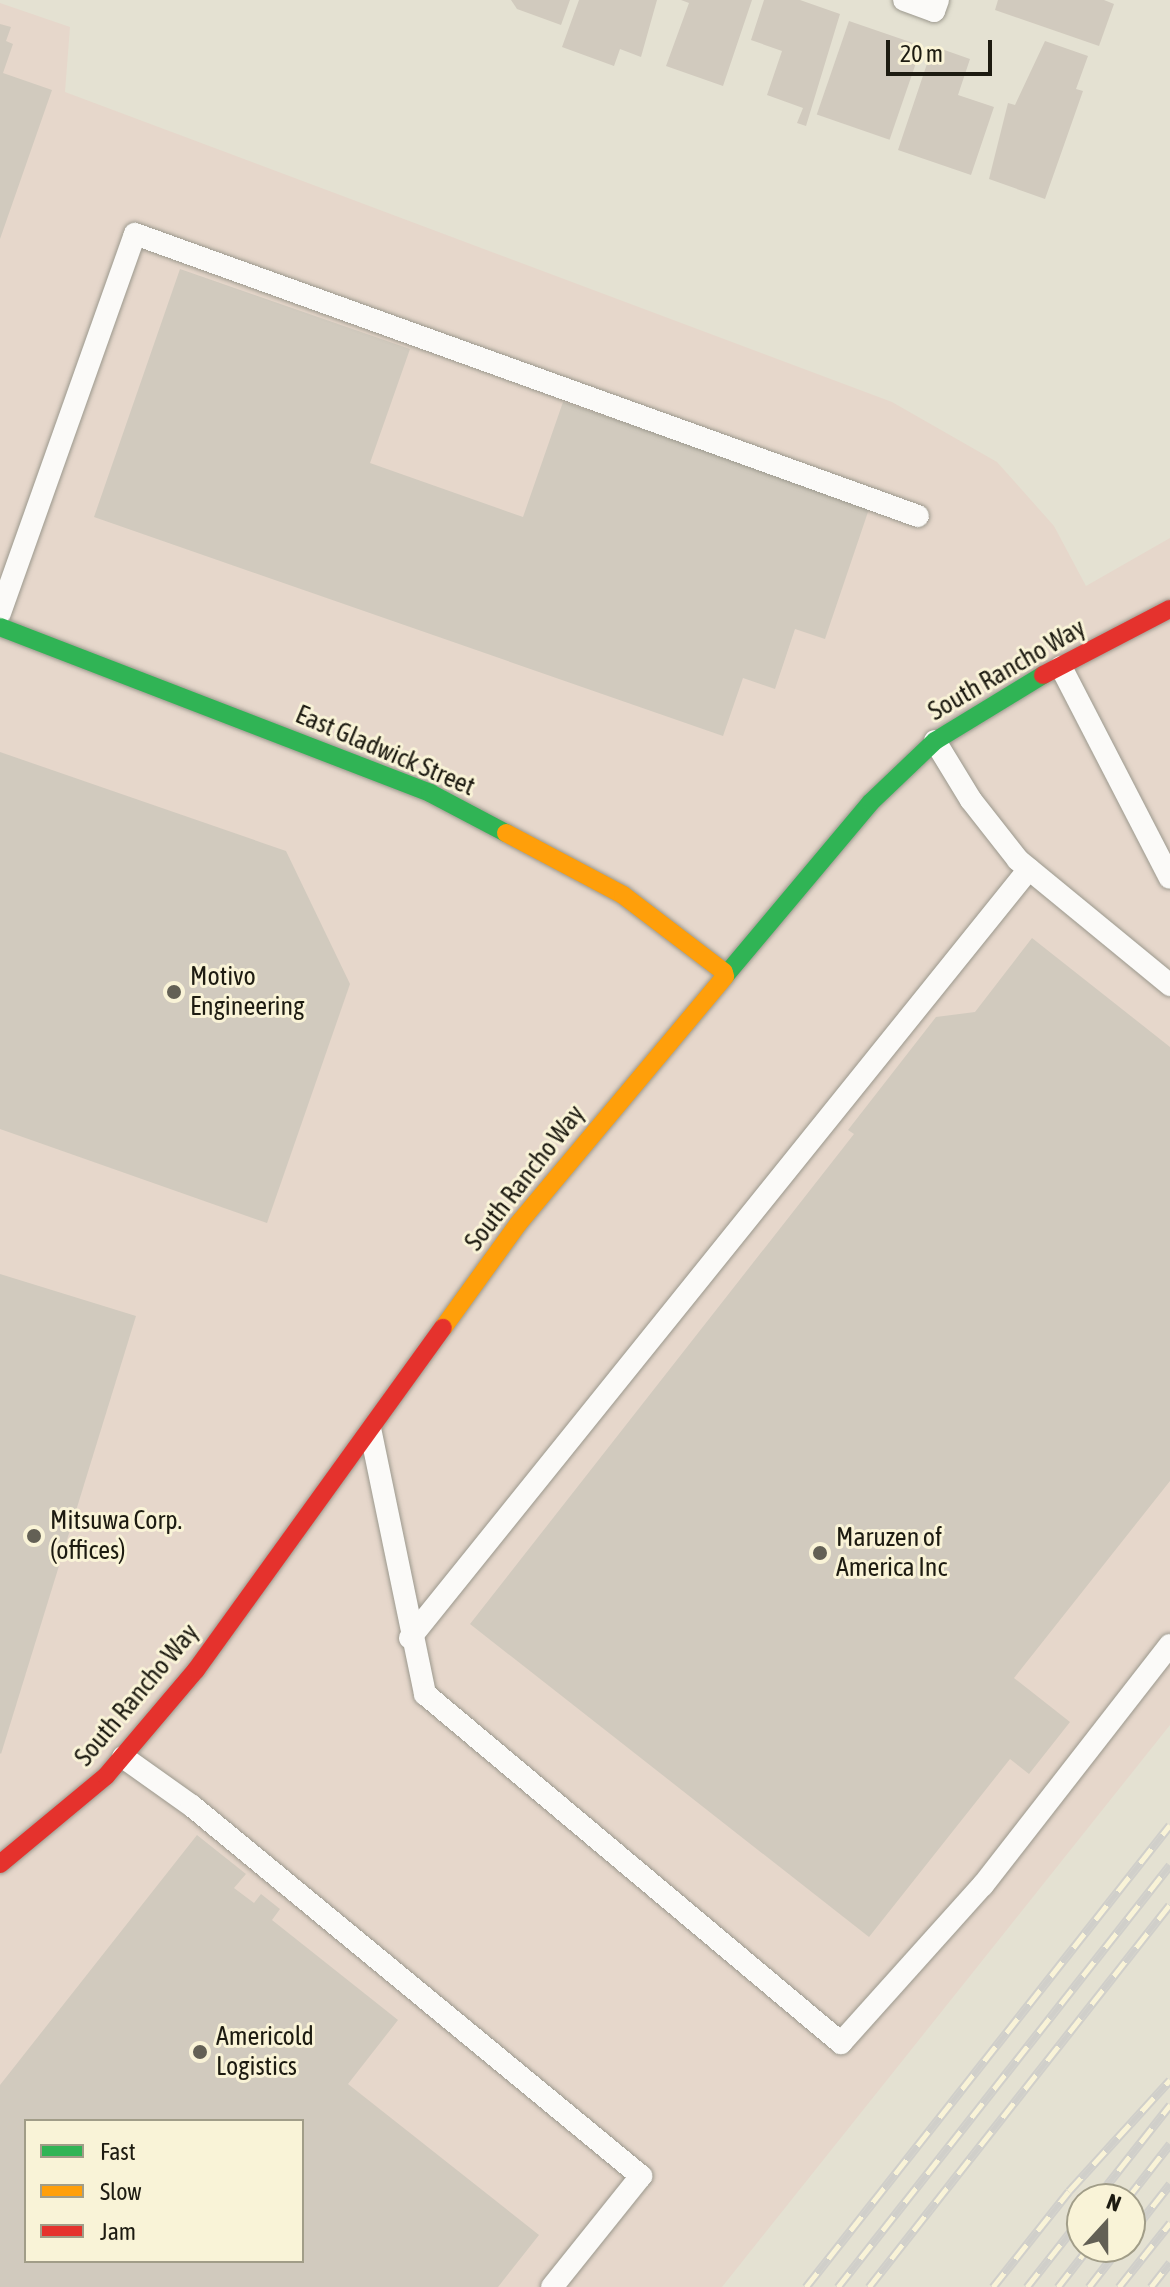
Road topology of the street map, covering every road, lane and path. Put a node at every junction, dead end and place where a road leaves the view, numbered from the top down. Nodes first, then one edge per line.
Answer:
1 (904, 0) edge
2 (938, 0) edge
3 (918, 516) dead end
4 (1170, 609) edge
5 (0, 613) edge
6 (0, 627) edge
7 (1061, 667) junction
8 (935, 741) junction
9 (1029, 869) junction
10 (1170, 878) edge
11 (724, 972) junction
12 (1170, 985) edge
13 (371, 1433) junction
14 (410, 1638) junction
15 (1170, 1645) edge
16 (123, 1757) junction
17 (0, 1864) edge
18 (552, 2287) edge

1 - 2 lane
3 - 5 lane
4 - 7 street, South Rancho Way
6 - 11 street, East Gladwick Street
7 - 8 street, South Rancho Way
7 - 10 lane
8 - 9 lane
8 - 11 street, South Rancho Way
9 - 12 lane
9 - 14 lane
11 - 13 street, South Rancho Way
13 - 14 lane
13 - 16 street, South Rancho Way
14 - 15 lane
16 - 17 street, South Rancho Way
16 - 18 lane

